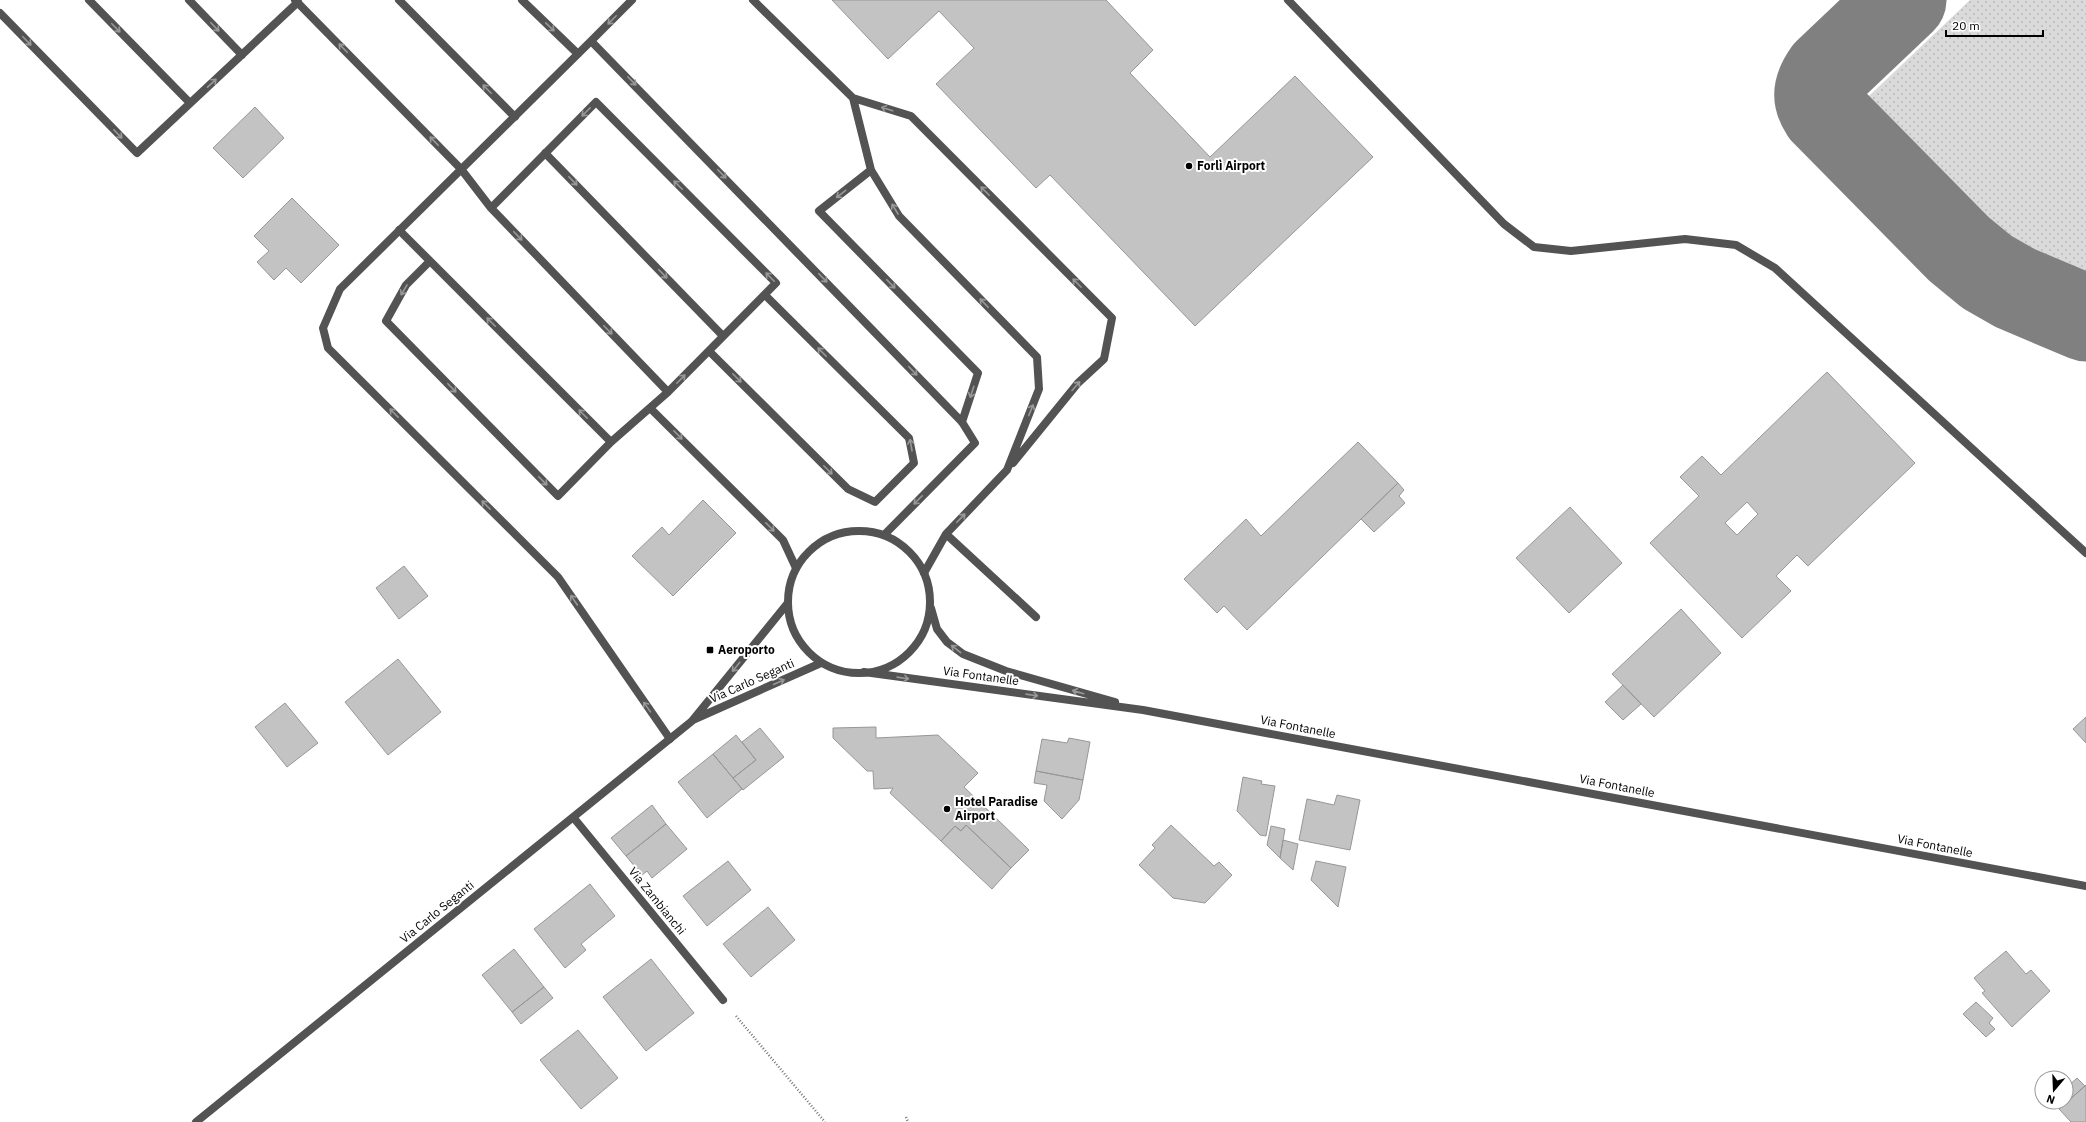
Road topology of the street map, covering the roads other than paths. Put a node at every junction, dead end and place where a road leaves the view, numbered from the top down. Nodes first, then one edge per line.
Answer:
1 (89, 0) edge
2 (189, 0) edge
3 (399, 0) edge
4 (522, 0) edge
5 (632, 0) edge
6 (753, 0) edge
7 (1288, 0) edge
8 (296, 1) edge
9 (0, 13) edge
10 (591, 41) junction
11 (578, 54) junction
12 (242, 55) junction
13 (853, 98) junction
14 (190, 103) junction
15 (514, 117) junction
16 (545, 153) junction
17 (461, 169) junction
18 (871, 170) junction
19 (491, 208) junction
20 (399, 230) junction
21 (430, 261) junction
22 (765, 295) junction
23 (723, 336) junction
24 (709, 351) junction
25 (668, 392) junction
26 (650, 408) junction
27 (962, 422) junction
28 (611, 442) junction
29 (1007, 470) junction
30 (946, 534) junction
31 (884, 535) junction
32 (2086, 553) edge
33 (796, 568) junction
34 (924, 572) junction
35 (787, 604) junction
36 (930, 606) junction
37 (1036, 617) dead end
38 (821, 663) junction
39 (864, 672) junction
40 (1143, 710) junction
41 (692, 721) junction
42 (670, 739) junction
43 (573, 817) junction
44 (2086, 886) edge
45 (723, 1000) road end
46 (196, 1122) edge

1 -> 14 street
2 -> 12 street
15 -> 3 street
4 -> 11 street
5 -> 10 street
6 - 13 street
7 - 32 street
8 - 12 street
17 -> 8 street
9 -> 14 street
10 - 11 street
10 -> 27 street
11 - 15 street
14 -> 12 street
13 - 18 street
29 -> 13 street
15 - 17 street
16 - 19 street
22 -> 16 street
16 -> 23 street
17 - 19 street
17 - 20 street
18 -> 27 street
29 -> 18 street
19 -> 25 street
20 - 21 street
42 -> 20 street
28 -> 21 street
21 -> 28 street
22 - 23 street
24 -> 22 street
23 - 24 street
25 -> 24 street
25 - 26 street
26 - 28 street
26 -> 33 street
27 -> 31 street
30 -> 29 street
30 - 34 street
30 - 37 street
31 - 33 street
31 - 34 street
33 - 35 street
34 - 36 street
35 - 38 street
35 -> 41 street, Via Carlo Seganti
36 - 39 street
40 -> 36 street, Via Fontanelle
38 - 39 street
41 -> 38 street, Via Carlo Seganti
39 -> 40 street, Via Fontanelle
40 - 44 street, Via Fontanelle
41 - 42 street, Via Carlo Seganti
42 - 43 street, Via Carlo Seganti
43 - 45 street, Via Zambianchi
43 - 46 street, Via Carlo Seganti

